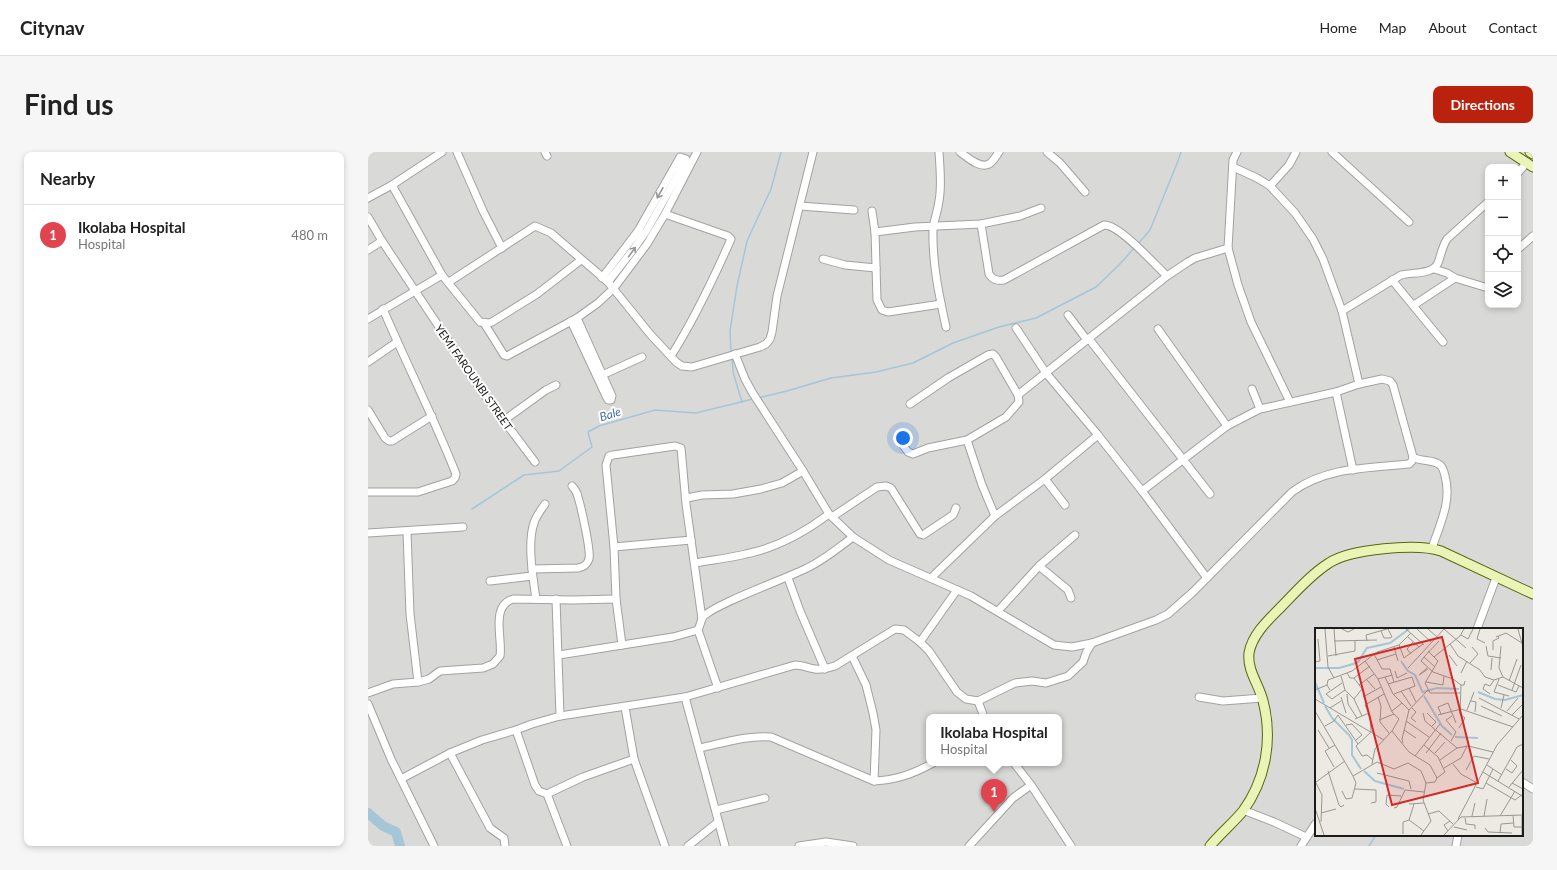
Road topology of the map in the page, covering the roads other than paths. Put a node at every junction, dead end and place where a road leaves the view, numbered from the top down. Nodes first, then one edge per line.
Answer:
1 (442, 152) edge
2 (457, 152) edge
3 (697, 152) edge
4 (813, 152) edge
5 (940, 152) edge
6 (960, 152) edge
7 (999, 152) edge
8 (1047, 152) edge
9 (1237, 152) edge
10 (1296, 152) edge
11 (1332, 152) edge
12 (1510, 152) edge
13 (1530, 152) edge
14 (1533, 154) edge
15 (1530, 165) edge
16 (1233, 167) junction
17 (1521, 171) edge
18 (392, 184) junction
19 (1270, 186) junction
20 (1085, 192) dead end
21 (368, 198) edge
22 (1485, 205) edge
23 (800, 206) junction
24 (1041, 208) dead end
25 (854, 210) dead end
26 (872, 211) dead end
27 (665, 214) junction
28 (368, 217) edge
29 (1409, 222) dead end
30 (980, 224) junction
31 (934, 227) junction
32 (875, 232) junction
33 (1533, 236) edge
34 (382, 241) junction
35 (1521, 246) edge
36 (502, 248) junction
37 (1228, 248) junction
38 (368, 250) edge
39 (823, 259) dead end
40 (581, 260) junction
41 (876, 268) junction
42 (1434, 269) junction
43 (442, 275) junction
44 (1167, 276) junction
45 (1455, 278) junction
46 (605, 280) junction
47 (1392, 280) junction
48 (448, 282) junction
49 (1485, 287) edge
50 (614, 288) junction
51 (415, 291) junction
52 (941, 304) junction
53 (1414, 305) junction
54 (383, 310) junction
55 (1342, 311) junction
56 (1068, 315) dead end
57 (368, 319) edge
58 (574, 319) junction
59 (484, 323) junction
60 (946, 327) dead end
61 (1016, 328) dead end
62 (1158, 329) dead end
63 (1088, 340) junction
64 (397, 342) junction
65 (1443, 342) dead end
66 (671, 356) junction
67 (730, 356) junction
68 (642, 357) dead end
69 (368, 362) edge
70 (1046, 373) junction
71 (1359, 384) junction
72 (556, 385) dead end
73 (1252, 389) dead end
74 (1336, 392) junction
75 (1018, 395) junction
76 (1290, 402) junction
77 (910, 404) dead end
78 (1260, 409) junction
79 (368, 410) edge
80 (432, 416) junction
81 (503, 421) junction
82 (1227, 426) junction
83 (1098, 435) junction
84 (900, 440) dead end
85 (967, 440) junction
86 (1413, 457) junction
87 (1183, 460) junction
88 (535, 462) dead end
89 (1353, 470) junction
90 (803, 471) junction
91 (1045, 479) junction
92 (572, 486) dead end
93 (1142, 491) junction
94 (368, 492) edge
95 (1210, 494) dead end
96 (687, 498) junction
97 (545, 504) dead end
98 (1065, 505) dead end
99 (956, 508) dead end
100 (831, 515) junction
101 (995, 516) junction
102 (463, 527) dead end
103 (407, 532) junction
104 (368, 533) edge
105 (1075, 535) dead end
106 (853, 537) junction
107 (691, 540) junction
108 (614, 547) junction
109 (1432, 548) junction
110 (695, 563) junction
111 (1039, 566) junction
112 (532, 572) junction
113 (788, 578) junction
114 (931, 578) junction
115 (1207, 578) junction
116 (1496, 578) junction
117 (490, 581) dead end
118 (957, 590) junction
119 (1533, 594) edge
120 (1072, 598) dead end
121 (536, 599) junction
122 (556, 599) junction
123 (616, 599) junction
124 (998, 611) junction
125 (702, 619) junction
126 (1478, 628) edge
127 (698, 630) junction
128 (920, 642) junction
129 (1092, 643) junction
130 (622, 645) junction
131 (559, 655) junction
132 (852, 656) junction
133 (825, 669) junction
134 (418, 682) junction
135 (718, 688) junction
136 (368, 693) edge
137 (685, 697) junction
138 (1199, 697) dead end
139 (1262, 698) junction
140 (978, 701) junction
141 (368, 704) edge
142 (625, 707) junction
143 (983, 714) edge
144 (560, 716) junction
145 (516, 730) junction
146 (700, 748) junction
147 (450, 753) junction
148 (634, 759) junction
149 (927, 766) edge
150 (1016, 766) edge
151 (401, 779) junction
152 (874, 781) junction
153 (1523, 783) edge
154 (1031, 784) junction
155 (1533, 789) edge
156 (547, 794) junction
157 (765, 798) dead end
158 (716, 810) junction
159 (1243, 810) junction
160 (718, 822) junction
161 (1315, 824) edge
162 (1458, 836) edge
163 (1306, 837) junction
164 (434, 846) edge
165 (505, 846) edge
166 (567, 846) edge
167 (665, 846) edge
168 (688, 846) edge
169 (725, 846) edge
170 (801, 846) edge
171 (853, 846) edge
172 (969, 846) edge
173 (1071, 846) edge
174 (1210, 846) edge
175 (1301, 846) edge
176 (1456, 846) edge

1 - 18 street
2 - 36 street
3 - 27 street
4 - 23 street
5 - 31 street
6 - 7 street
8 - 20 street
9 - 16 street
10 - 19 street
11 - 29 street
12 - 15 main road
13 - 14 main road
15 - 17 street
16 - 19 street
16 - 37 street
18 - 21 street
18 - 43 street
19 - 55 street
22 - 42 street
23 - 25 street
23 - 67 street
24 - 30 street
26 - 32 street
27 - 50 street
27 - 66 street
28 - 34 street, YEMI FAROUNBI STREET
30 - 31 street
30 - 44 street
31 - 32 street
31 - 52 street
32 - 41 street
33 - 35 street
34 - 38 street
34 - 51 street, YEMI FAROUNBI STREET
36 - 40 street
36 - 48 street
37 - 44 street
37 - 76 street
39 - 41 street
40 - 46 street
40 - 59 street
41 - 52 street
42 - 45 street
42 - 47 street
43 - 48 street
43 - 51 street
44 - 63 street
45 - 49 street
45 - 53 street
46 -> 46 street
46 - 50 street
47 - 53 street
47 - 55 street
48 - 59 street
50 - 58 street
50 - 66 street
51 - 54 street
51 - 81 street, YEMI FAROUNBI STREET
52 - 60 street
53 - 65 street
54 - 57 street
54 - 64 street
55 - 71 street
56 - 63 street
58 - 59 street
58 - 68 street
61 - 70 street
62 - 82 street
63 - 70 street
63 - 87 street
64 - 69 street
64 - 80 street
66 - 67 street
67 - 90 street
70 - 75 street
70 - 83 street
71 - 74 street
71 - 86 street
72 - 81 street
73 - 78 street
74 - 76 street
74 - 89 street
75 - 77 street
75 - 85 street
76 - 78 street
78 - 82 street
79 - 80 street
80 - 94 street
81 - 88 street, YEMI FAROUNBI STREET
82 - 87 street
83 - 91 street
83 - 93 street
84 - 85 street
85 - 101 street
86 - 89 street
86 - 109 street
87 - 93 street
87 - 95 street
89 - 115 street
90 - 96 street
90 - 100 street
91 - 98 street
91 - 101 street
92 - 112 street
93 - 115 street
96 - 107 street
96 - 108 street
97 - 112 street
99 - 100 street
100 - 106 street
100 - 110 street
101 - 114 street
102 - 103 street
103 - 104 street
103 - 134 street
105 - 111 street
106 - 113 street
106 - 114 street
107 - 108 street
107 - 110 street
108 - 123 street
109 - 116 main road
109 - 139 main road
110 - 125 street
111 - 120 street
111 - 124 street
112 - 117 street
112 - 121 street
113 - 125 street
113 - 133 street
114 - 118 street
115 - 129 street
116 - 119 main road
116 - 126 street
118 - 124 street
118 - 128 street
121 - 122 street
121 - 134 street
122 - 123 street
122 - 131 street
123 - 130 street
124 - 129 street
125 - 127 street
127 - 130 street
127 - 135 street
128 - 132 street
128 - 140 street
129 - 140 street
130 - 131 street
131 - 144 street
132 - 133 street
132 - 152 street
133 - 135 street
134 - 136 street
135 - 137 street
137 - 142 street
137 - 146 street
138 - 139 street
139 - 159 main road
140 - 143 street
141 - 151 street
142 - 144 street
142 - 148 street
144 - 145 street
145 - 147 street
145 - 156 street
146 - 152 street
146 - 158 street
147 - 151 street
147 - 165 street
148 - 156 street
148 - 167 street
149 - 152 street
150 - 154 street
151 - 164 street
153 - 155 street
154 - 172 street
154 - 173 street
156 - 166 street
157 - 158 street
158 - 160 street
159 - 163 street
159 - 174 main road
160 - 168 street
160 - 169 street
161 - 163 street
162 - 176 street
163 - 175 street
170 - 171 street

